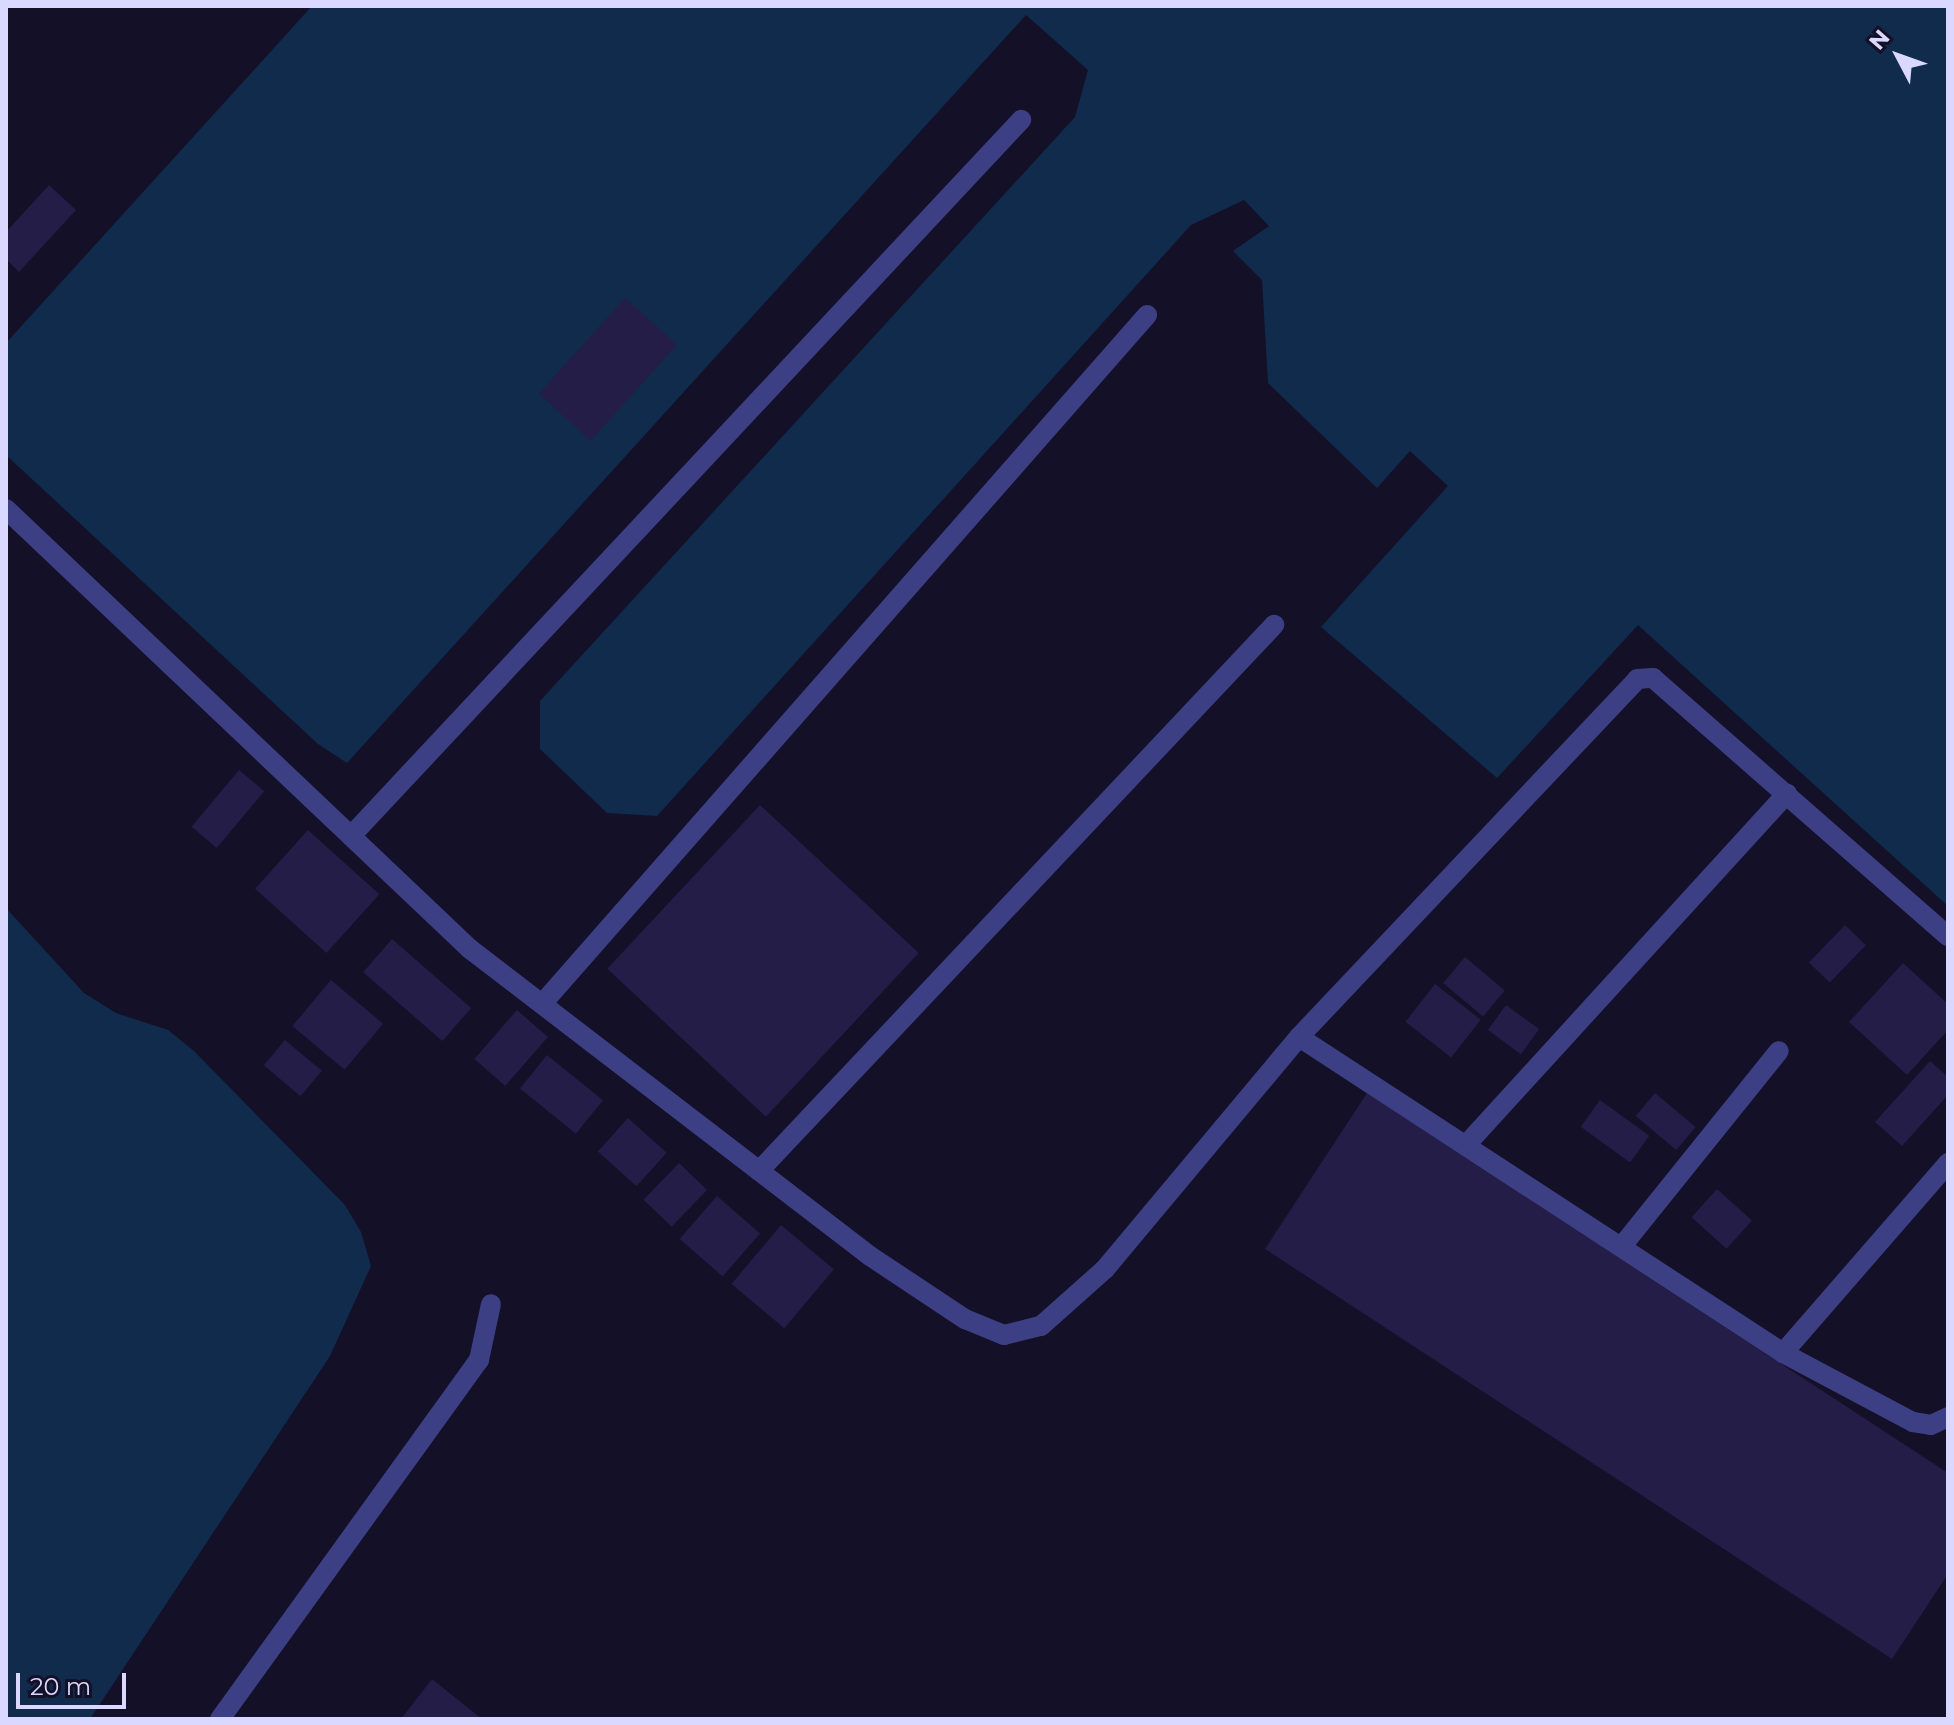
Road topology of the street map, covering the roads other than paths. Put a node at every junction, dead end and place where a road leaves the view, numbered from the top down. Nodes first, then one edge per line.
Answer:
1 (1021, 120) dead end
2 (1147, 315) dead end
3 (6, 509) edge
4 (1274, 625) dead end
5 (1787, 794) junction
6 (351, 836) junction
7 (1948, 936) edge
8 (542, 1004) junction
9 (1299, 1037) junction
10 (1779, 1051) dead end
11 (1466, 1145) junction
12 (1948, 1163) edge
13 (759, 1171) junction
14 (1622, 1246) junction
15 (491, 1304) dead end
16 (1783, 1353) junction
17 (1948, 1417) edge
18 (221, 1719) edge

1 - 6 street
2 - 8 street
3 - 6 street
4 - 13 street
5 - 7 street
5 - 9 street
5 - 11 street
6 - 8 street
8 - 13 street
9 - 11 street
9 - 13 street
10 - 14 street
11 - 14 street
12 - 16 street
14 - 16 street
15 - 18 street
16 - 17 street

